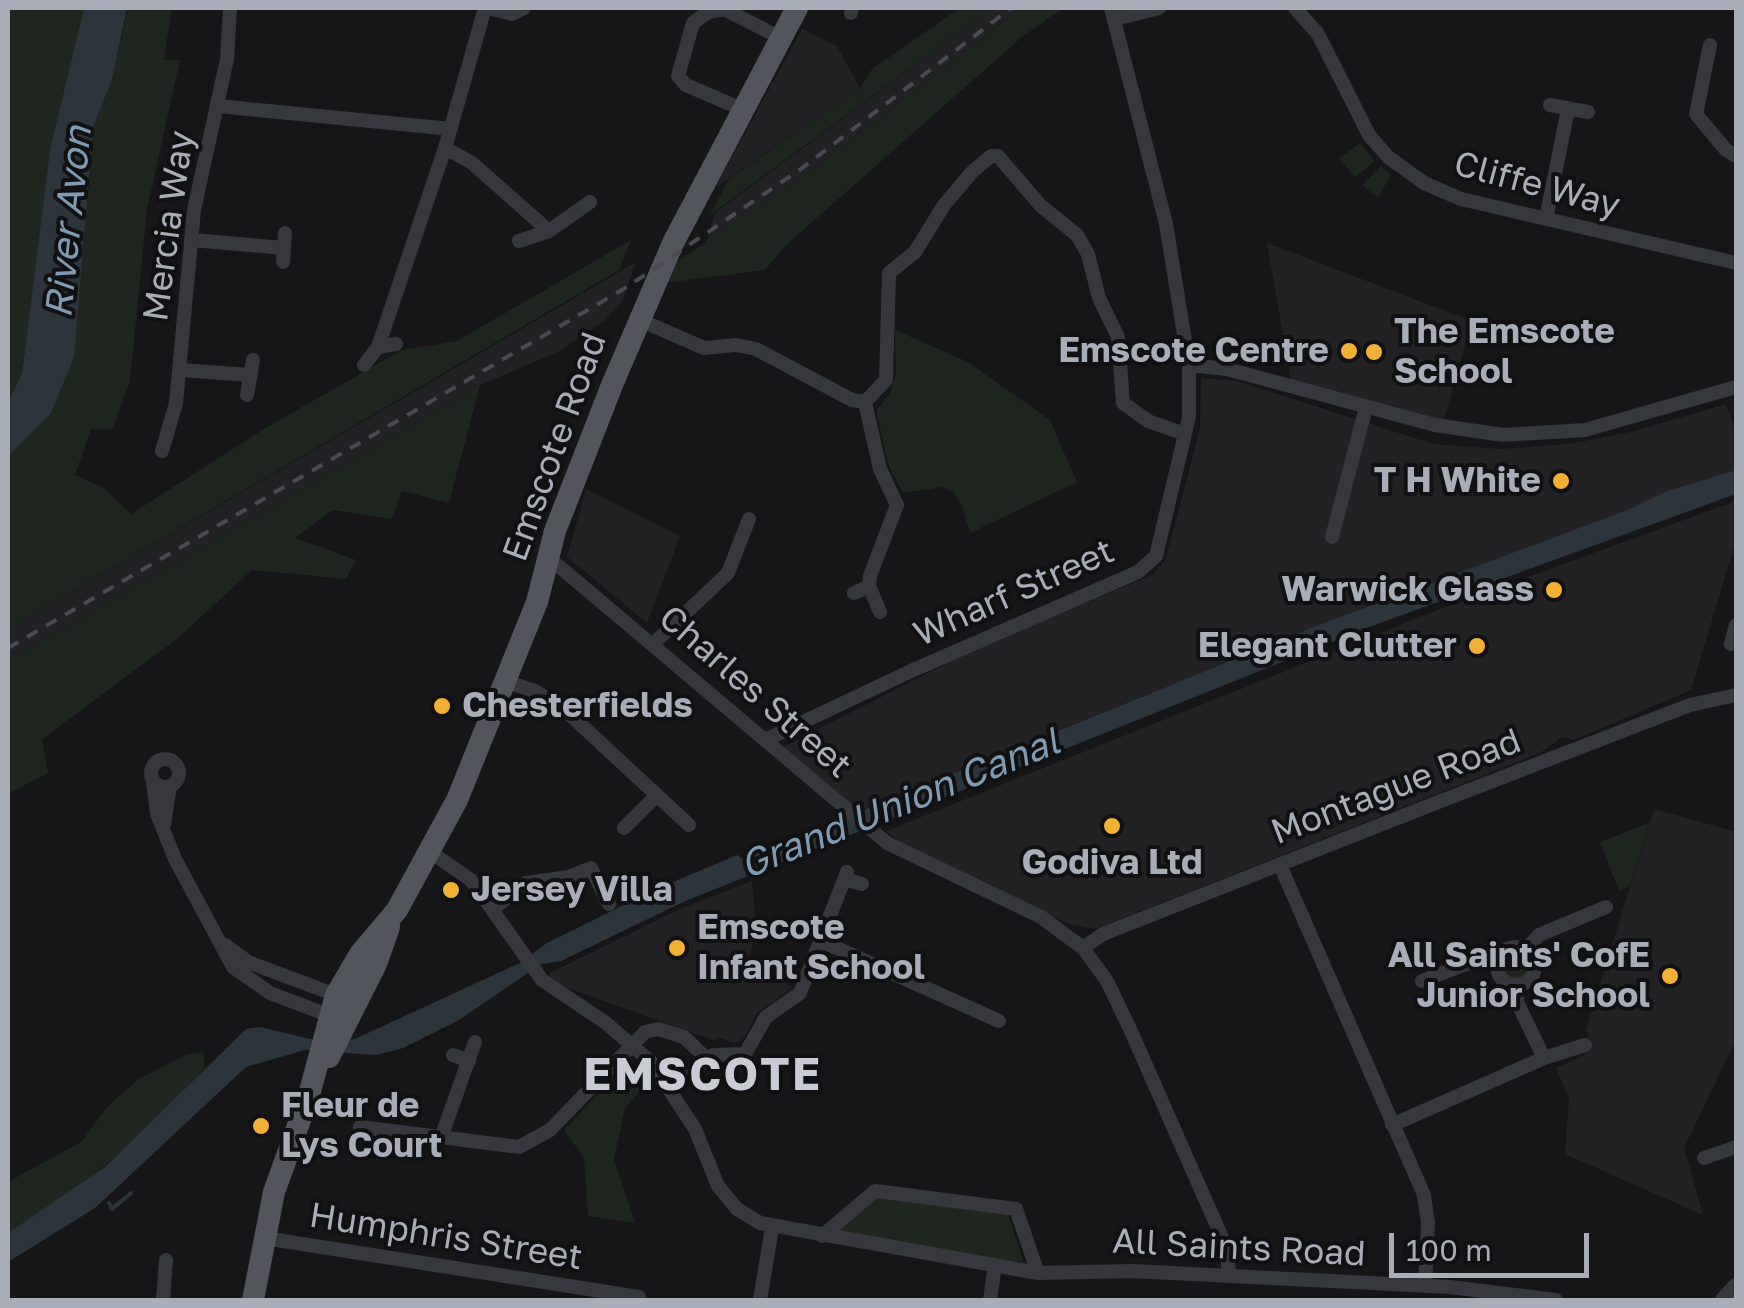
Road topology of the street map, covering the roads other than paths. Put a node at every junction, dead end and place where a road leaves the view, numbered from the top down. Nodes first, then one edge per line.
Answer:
1 (230, 8) edge
2 (486, 8) edge
3 (524, 8) edge
4 (724, 8) edge
5 (796, 8) edge
6 (1159, 8) edge
7 (1295, 8) edge
8 (1113, 13) edge
9 (692, 15) edge
10 (781, 38) junction
11 (1710, 45) dead end
12 (1550, 105) dead end
13 (218, 106) junction
14 (1568, 109) junction
15 (744, 110) junction
16 (1588, 112) dead end
17 (451, 129) junction
18 (445, 148) junction
19 (1736, 156) edge
20 (590, 202) dead end
21 (1546, 219) junction
22 (549, 231) junction
23 (192, 240) junction
24 (519, 241) dead end
25 (284, 248) dead end
26 (1736, 263) edge
27 (640, 320) junction
28 (396, 344) dead end
29 (378, 347) junction
30 (364, 365) dead end
31 (1190, 365) junction
32 (180, 370) junction
33 (1736, 387) edge
34 (247, 395) dead end
35 (865, 402) junction
36 (1366, 407) junction
37 (1185, 434) junction
38 (162, 451) dead end
39 (749, 519) dead end
40 (1332, 537) dead end
41 (548, 557) junction
42 (869, 586) junction
43 (854, 593) dead end
44 (880, 612) dead end
45 (1736, 625) edge
46 (653, 644) junction
47 (1731, 644) dead end
48 (507, 682) junction
49 (1736, 695) edge
50 (765, 740) junction
51 (153, 781) junction
52 (170, 786) junction
53 (656, 796) junction
54 (164, 825) junction
55 (689, 825) dead end
56 (624, 828) dead end
57 (429, 851) junction
58 (1280, 865) junction
59 (862, 884) dead end
60 (609, 904) dead end
61 (1606, 907) dead end
62 (494, 908) junction
63 (393, 917) junction
64 (821, 941) junction
65 (220, 942) junction
66 (1083, 948) junction
67 (1526, 949) junction
68 (1499, 957) junction
69 (1422, 982) dead end
70 (1518, 986) junction
71 (1000, 1021) dead end
72 (330, 1032) junction
73 (475, 1042) dead end
74 (632, 1045) junction
75 (1584, 1045) dead end
76 (453, 1055) dead end
77 (706, 1058) junction
78 (1544, 1058) junction
79 (469, 1060) junction
80 (671, 1086) junction
81 (1392, 1125) junction
82 (360, 1128) dead end
83 (442, 1135) junction
84 (1736, 1147) edge
85 (1704, 1158) dead end
86 (772, 1228) junction
87 (822, 1236) junction
88 (264, 1238) junction
89 (166, 1260) dead end
90 (995, 1265) junction
91 (1038, 1273) junction
92 (1230, 1276) junction
93 (1425, 1286) junction
94 (1736, 1287) edge
95 (618, 1297) edge
96 (639, 1297) dead end
97 (163, 1300) edge
98 (254, 1300) edge
99 (760, 1300) edge
100 (990, 1300) edge
101 (1556, 1300) edge
102 (1724, 1300) edge

1 - 13 street, Mercia Way
2 - 3 street
2 - 17 street
4 - 9 street
4 - 10 street
5 - 10 main road, Emscote Road
6 - 8 street
7 - 21 street, Cliffe Way
8 - 31 street, Wharf Street
9 - 15 street
10 - 15 main road, Emscote Road
11 - 19 street
12 - 14 street
13 - 17 street
13 - 23 street, Mercia Way
14 - 16 street
14 - 21 street
15 - 27 main road, Emscote Road
17 - 18 street
18 - 22 street
18 - 29 street
20 - 22 street
21 - 26 street, Cliffe Way
22 - 24 street
23 - 25 street
23 - 32 street, Mercia Way
27 - 35 street
27 - 41 main road, Emscote Road
28 - 29 street
29 - 30 street
31 - 36 street
31 - 37 street, Wharf Street
32 - 34 street
32 - 38 street, Mercia Way
33 - 36 street
35 - 37 street
35 - 42 street
36 - 40 street
37 - 50 street, Wharf Street
39 - 46 street
41 - 46 street, Charles Street
41 - 48 main road, Emscote Road
42 - 43 street
42 - 44 street
45 - 47 street
46 - 50 street, Charles Street
48 - 53 street
48 - 57 main road, Emscote Road
49 - 58 street, Montague Road
50 - 66 street, Charles Street
51 - 52 street
51 - 52 street
51 - 54 street
52 - 54 street
53 - 55 street
53 - 56 street
54 - 65 street
57 - 62 street, All Saints Road
57 - 63 main road, Emscote Road
58 - 66 street, Montague Road
58 - 81 street
59 - 64 street
60 - 62 street
61 - 67 street
62 - 74 street, All Saints Road
63 - 72 main road, Emscote Road
63 - 72 main road, Emscote Road
64 - 71 street
64 - 77 street
65 - 72 street
65 - 72 street
66 - 92 street, Charles Street
67 - 68 street
67 - 70 street
68 - 69 street
68 - 70 street
70 - 78 street
72 - 88 main road, Emscote Road
73 - 79 street
74 - 77 street
74 - 80 street, All Saints Road
74 - 83 street
75 - 78 street
76 - 79 street
77 - 80 street
78 - 81 street
79 - 83 street
80 - 86 street, All Saints Road
81 - 93 street
82 - 83 street
84 - 85 street
86 - 87 street, All Saints Road
86 - 99 street
87 - 90 street, All Saints Road
87 - 91 street
88 - 95 street, Humphris Street
88 - 98 main road, Emscote Road
89 - 97 street
90 - 91 street, All Saints Road
90 - 100 street
91 - 92 street, All Saints Road
92 - 93 street, All Saints Road
93 - 101 street, All Saints Road
94 - 102 street
95 - 96 street, Humphris Street

